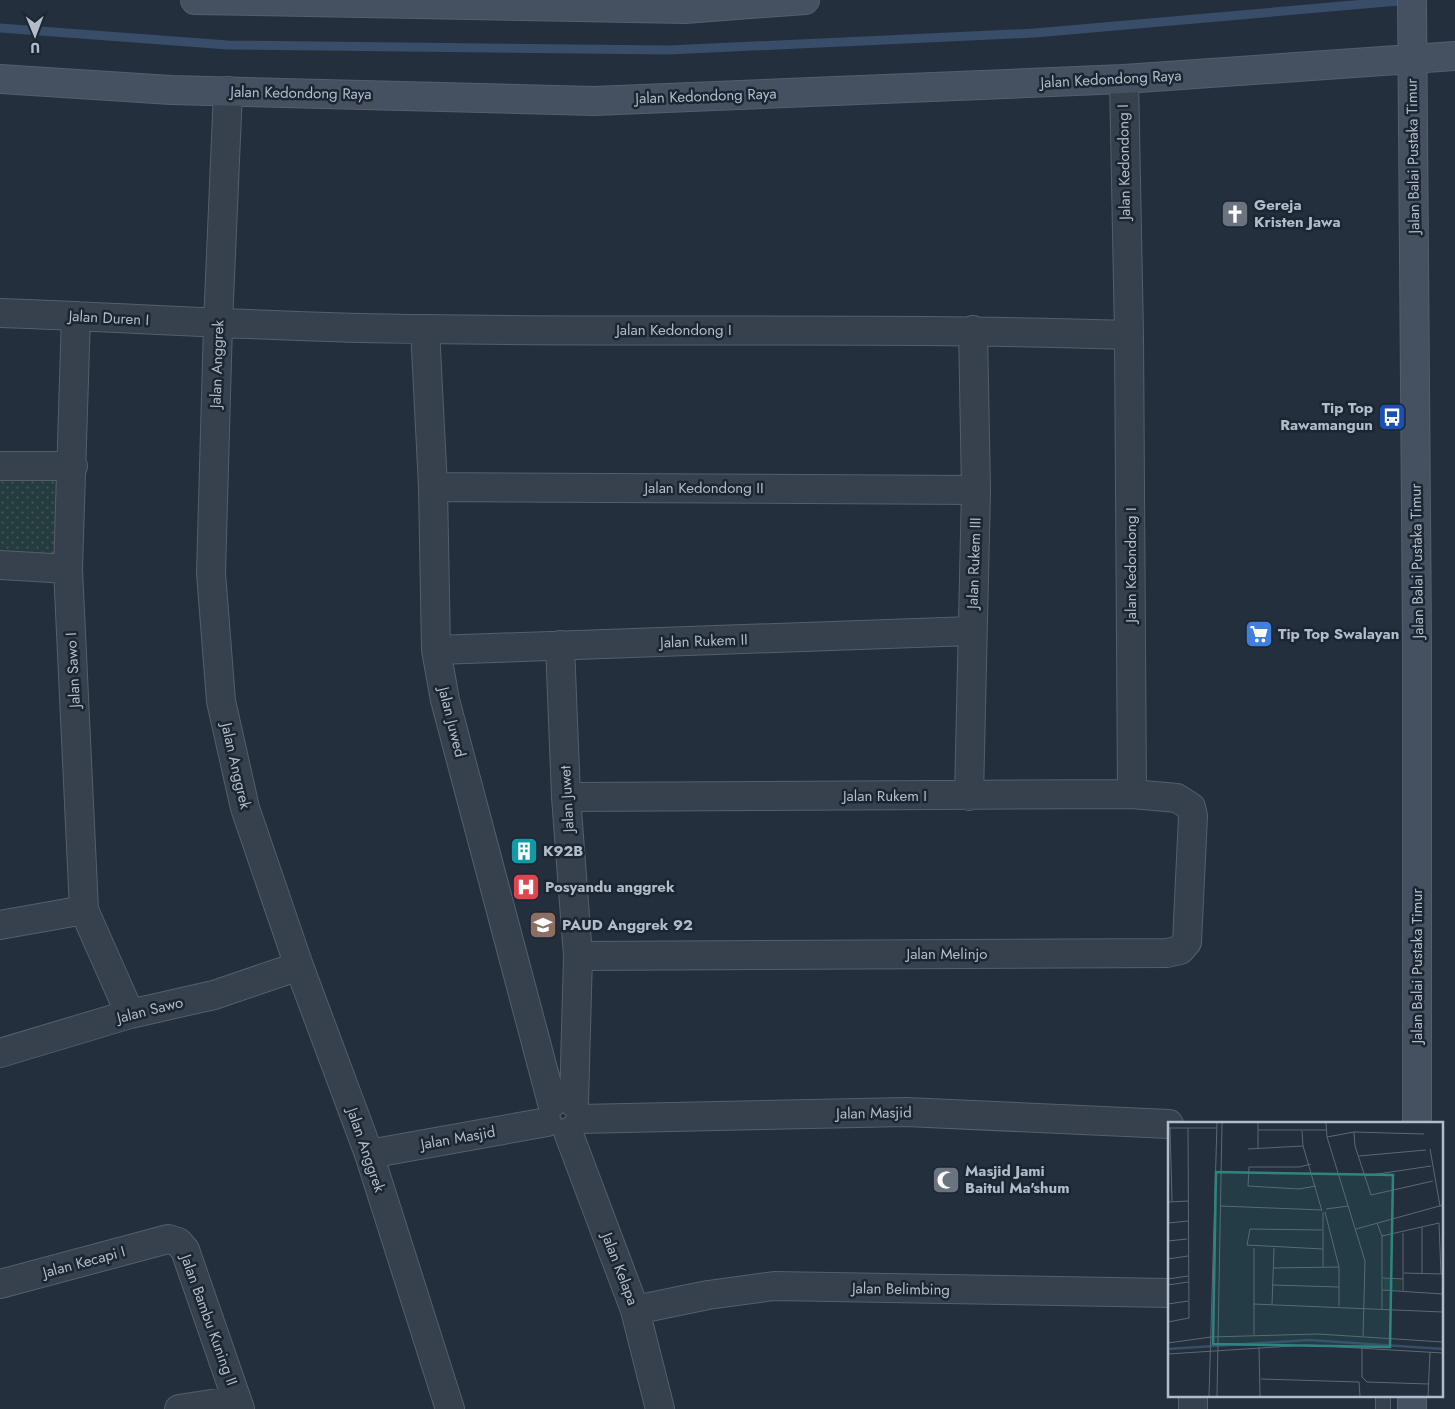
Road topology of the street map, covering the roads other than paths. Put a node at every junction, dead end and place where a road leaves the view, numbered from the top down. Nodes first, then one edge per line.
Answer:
1 (195, 0) edge
2 (805, 0) edge
3 (1412, 0) edge
4 (230, 1) edge
5 (1412, 48) junction
6 (1455, 56) edge
7 (0, 79) edge
8 (1124, 79) junction
9 (228, 91) junction
10 (0, 313) edge
11 (76, 316) junction
12 (218, 324) junction
13 (425, 330) junction
14 (973, 330) junction
15 (1129, 335) junction
16 (0, 466) edge
17 (73, 466) junction
18 (433, 486) junction
19 (976, 490) junction
20 (0, 565) edge
21 (68, 569) junction
22 (971, 631) junction
23 (560, 646) junction
24 (436, 650) junction
25 (1132, 794) junction
26 (566, 796) junction
27 (969, 796) junction
28 (1193, 816) joint
29 (84, 910) junction
30 (0, 925) edge
31 (578, 956) junction
32 (299, 966) junction
33 (130, 1014) junction
34 (0, 1053) edge
35 (564, 1116) junction
36 (1417, 1122) edge
37 (1168, 1124) edge
38 (369, 1154) junction
39 (168, 1239) joint
40 (0, 1284) edge
41 (1168, 1293) edge
42 (635, 1310) junction
43 (1193, 1396) edge
44 (1384, 1396) edge
45 (1412, 1396) edge
46 (239, 1404) edge
47 (179, 1409) edge
48 (450, 1409) edge
49 (660, 1409) edge
50 (1192, 1409) edge
51 (1383, 1409) edge
52 (1412, 1409) edge

1 - 4 street
2 - 4 street
3 - 5 street, Jalan Balai Pustaka Timur
5 - 6 street, Jalan Kedondong Raya
5 - 8 street, Jalan Kedondong Raya
5 - 36 street, Jalan Balai Pustaka Timur
7 - 9 street, Jalan Kedondong Raya
8 - 9 street, Jalan Kedondong Raya
8 - 15 street, Jalan Kedondong I
9 - 12 street, Jalan Anggrek
10 - 11 street, Jalan Duren I
11 - 12 street, Jalan Duren I
11 - 17 street, Jalan Sawo I
12 - 13 street, Jalan Kedondong I
12 - 32 street, Jalan Anggrek
13 - 14 street, Jalan Kedondong I
13 - 18 street, Jalan Juwed
14 - 15 street, Jalan Kedondong I
14 - 19 street, Jalan Rukem III
15 - 25 street, Jalan Kedondong I
16 - 17 street
17 - 21 street, Jalan Sawo I
18 - 19 street, Jalan Kedondong II
18 - 24 street, Jalan Juwed
19 - 22 street, Jalan Rukem III
20 - 21 street
21 - 29 street, Jalan Sawo I
22 - 23 street, Jalan Rukem II
22 - 27 street, Jalan Rukem III
23 - 24 street, Jalan Rukem II
23 - 26 street, Jalan Juwet
24 - 35 street, Jalan Juwed
25 - 27 street, Jalan Rukem I
25 - 28 street, Jalan Rukem I
26 - 27 street, Jalan Rukem I
26 - 31 street, Jalan Juwet
28 - 31 street, Jalan Melinjo
29 - 30 street
29 - 33 street, Jalan Sawo I
31 - 35 street, Jalan Juwet
32 - 33 street, Jalan Sawo
32 - 38 street, Jalan Anggrek
33 - 34 street, Jalan Sawo
35 - 37 street, Jalan Masjid
35 - 38 street, Jalan Masjid
35 - 42 street, Jalan Kelapa
38 - 48 street, Jalan Anggrek
39 - 40 street, Jalan Kecapi I
39 - 46 street, Jalan Bambu Kuning II
41 - 42 street, Jalan Belimbing
42 - 49 street, Jalan Kelapa
43 - 50 street
44 - 51 lane
45 - 52 street
46 - 47 street

